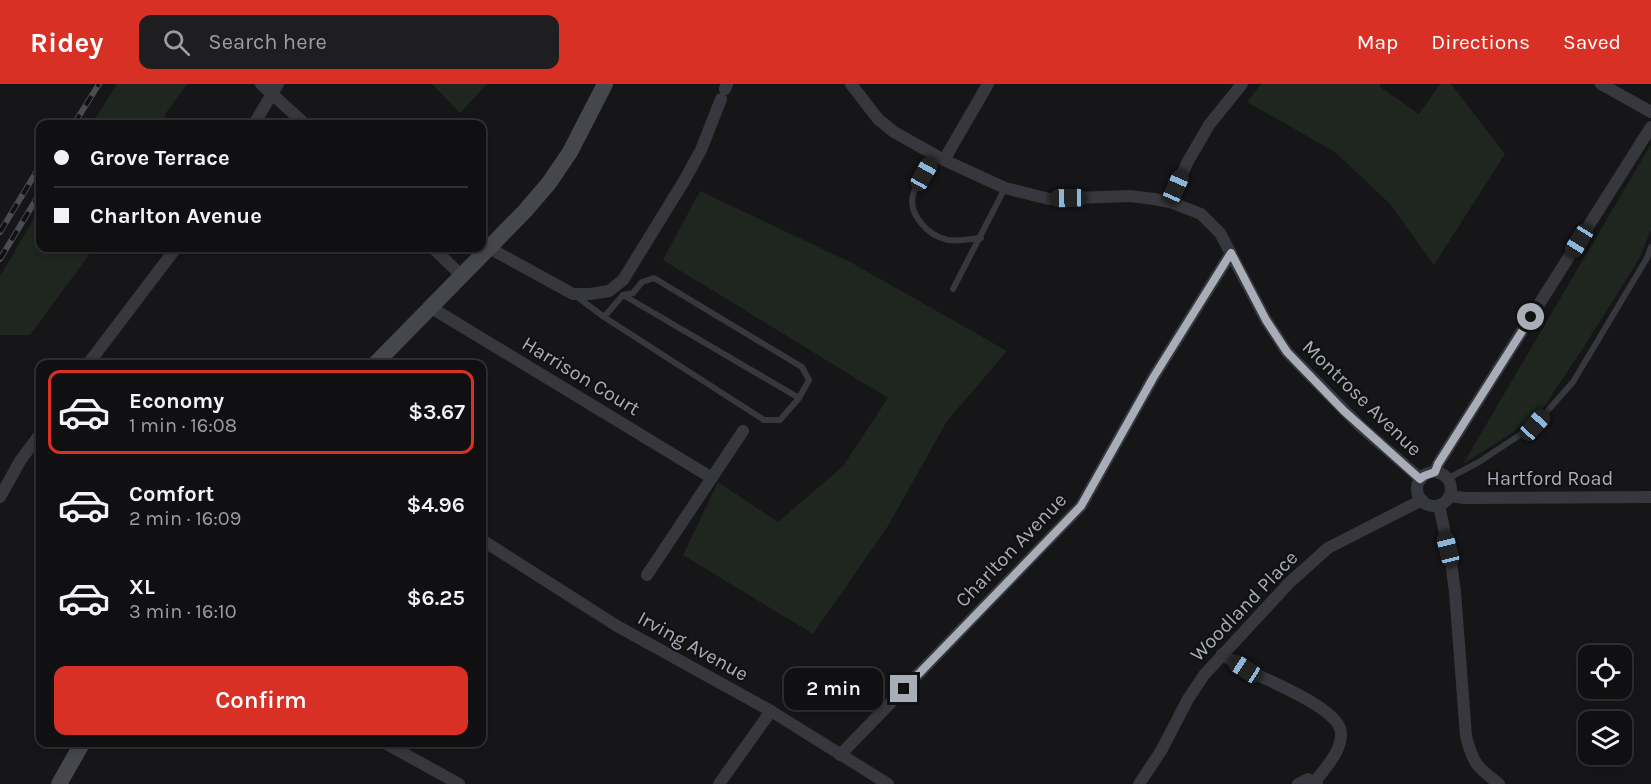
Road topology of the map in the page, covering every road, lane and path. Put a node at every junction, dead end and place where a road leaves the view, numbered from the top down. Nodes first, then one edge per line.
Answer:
1 (261, 84) edge
2 (605, 84) edge
3 (851, 84) edge
4 (988, 84) edge
5 (1242, 84) edge
6 (1601, 84) edge
7 (275, 88) edge
8 (724, 90) edge
9 (1651, 112) edge
10 (256, 120) edge
11 (302, 120) edge
12 (1651, 127) edge
13 (939, 157) junction
14 (1005, 188) junction
15 (1170, 202) junction
16 (981, 238) junction
17 (1651, 247) edge
18 (489, 248) junction
19 (486, 251) edge
20 (173, 252) edge
21 (437, 252) edge
22 (485, 252) edge
23 (1231, 253) junction
24 (462, 276) junction
25 (953, 289) dead end
26 (619, 291) junction
27 (573, 294) junction
28 (430, 307) junction
29 (604, 317) junction
30 (91, 360) edge
31 (379, 360) edge
32 (799, 398) junction
33 (743, 431) dead end
34 (36, 439) edge
35 (1435, 472) junction
36 (712, 478) junction
37 (1420, 479) junction
38 (1447, 479) junction
39 (1449, 496) junction
40 (0, 497) edge
41 (1651, 497) edge
42 (1422, 500) junction
43 (1439, 505) junction
44 (486, 543) edge
45 (647, 575) dead end
46 (1222, 654) junction
47 (771, 711) junction
48 (80, 747) edge
49 (392, 747) edge
50 (840, 754) junction
51 (1316, 783) edge
52 (59, 784) edge
53 (459, 784) edge
54 (719, 784) edge
55 (888, 784) edge
56 (1139, 784) edge
57 (1298, 784) edge
58 (1500, 784) edge

1 - 7 street
2 - 18 main road
3 - 13 street, Montrose Avenue
4 - 13 street
5 - 15 street
6 - 9 street
7 - 10 street
7 - 11 street
8 - 26 street
12 - 35 street
13 - 14 street, Montrose Avenue
13 - 16 lane
14 - 15 street, Montrose Avenue
14 - 16 lane
15 - 23 street, Montrose Avenue
16 - 25 lane
17 - 38 lane
18 - 19 main road
18 - 27 street
20 - 30 street
21 - 24 street
22 - 24 main road
23 - 37 street, Montrose Avenue
23 - 50 street, Charlton Avenue
24 - 28 main road
26 - 27 street
26 - 29 lane
26 - 32 lane
26 - 32 lane
27 - 29 lane
28 - 31 main road
28 - 36 street, Harrison Court
29 - 32 lane
33 - 36 street
34 - 40 street
35 - 37 street
35 - 38 street
36 - 45 street
37 - 42 street
38 - 39 street
39 - 41 street, Hartford Road
39 - 43 street
42 - 43 street
42 - 46 street, Woodland Place
43 - 58 street
44 - 47 street, Irving Avenue
46 - 51 street
46 - 56 street, Woodland Place
47 - 50 street, Irving Avenue
47 - 54 street
48 - 52 main road
49 - 53 street
50 - 55 street, Irving Avenue
51 - 57 street

